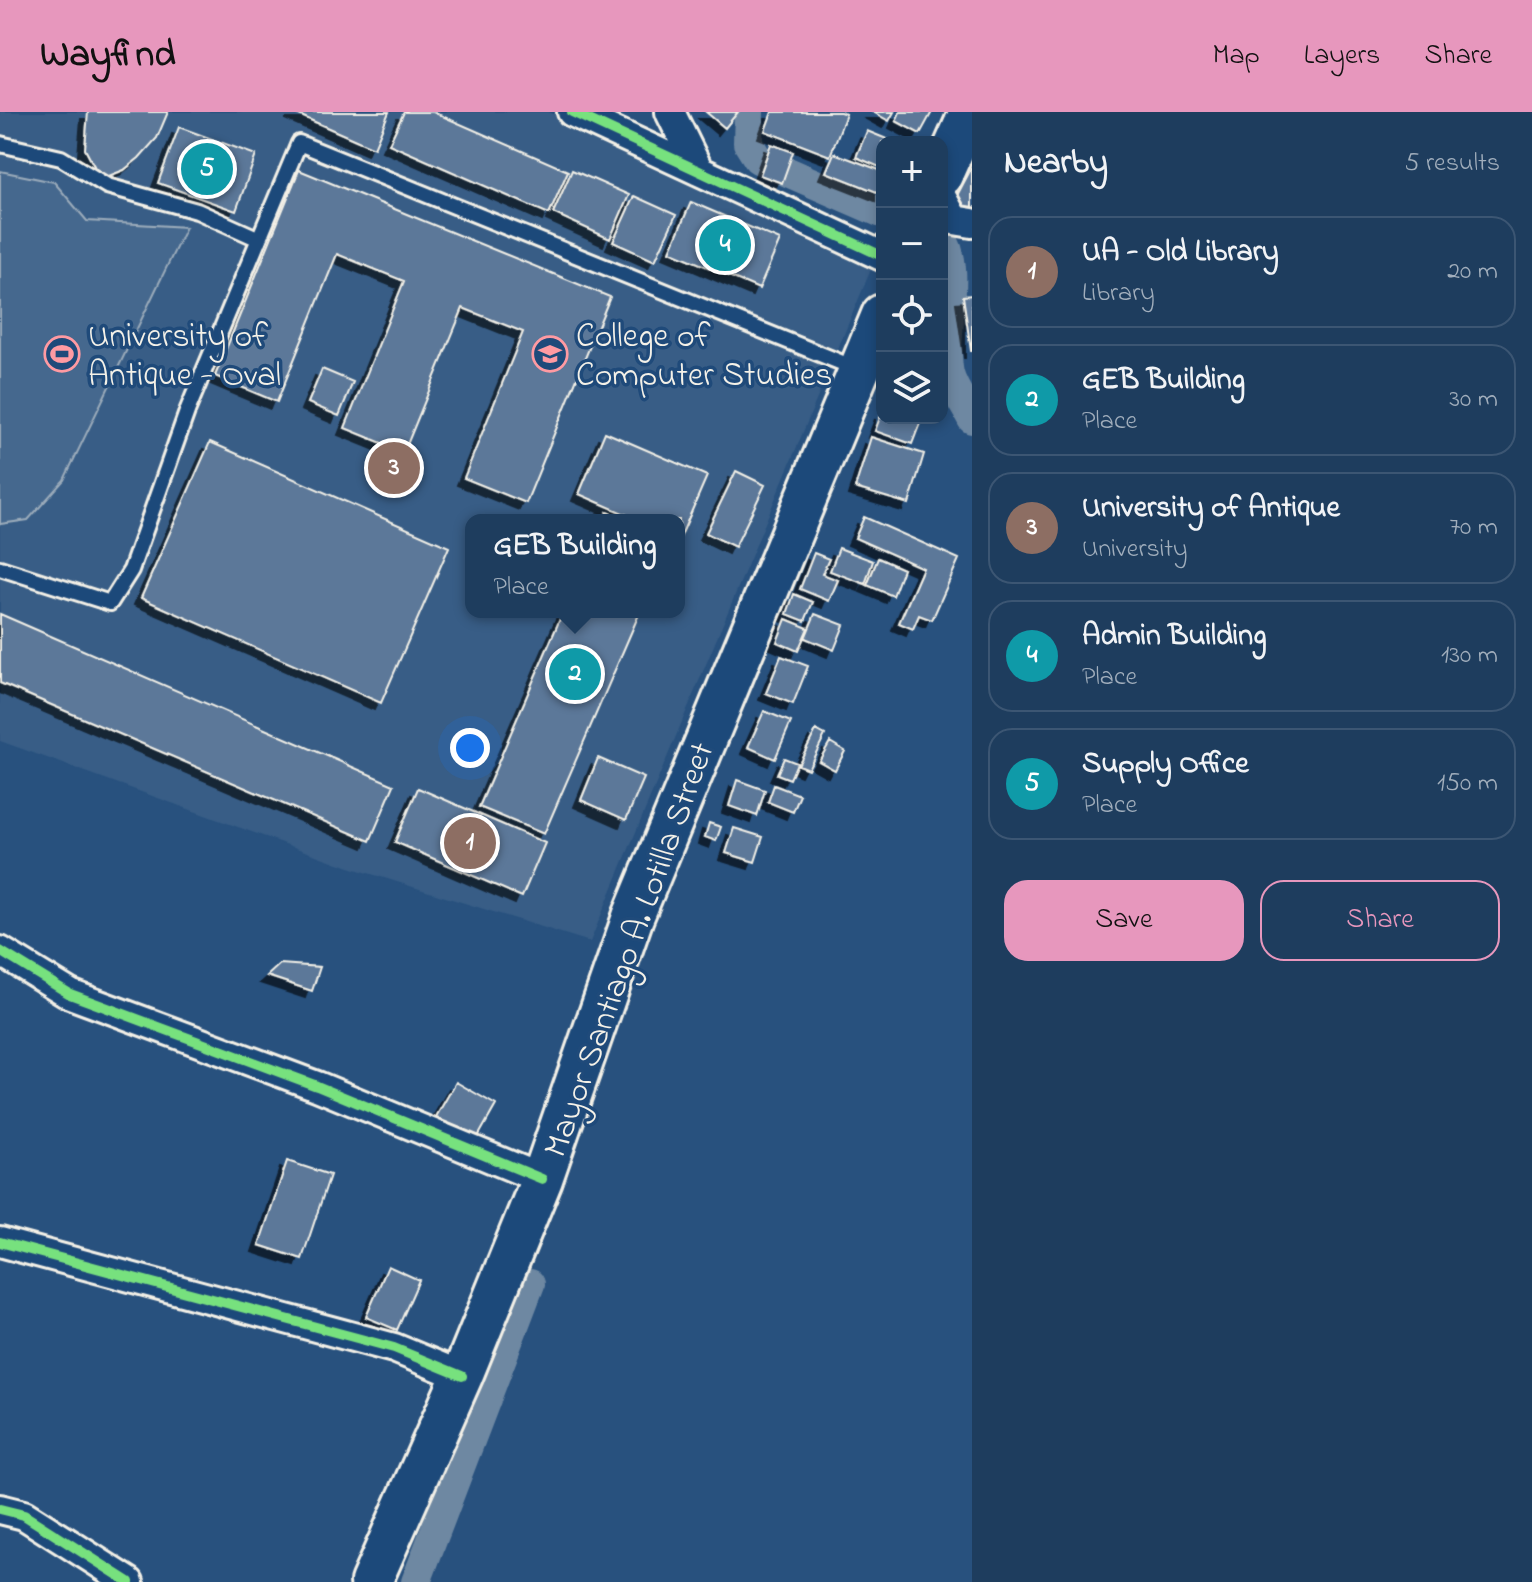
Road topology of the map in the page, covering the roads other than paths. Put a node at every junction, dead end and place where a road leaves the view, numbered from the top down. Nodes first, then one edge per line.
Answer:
1 (572, 112) edge
2 (670, 112) edge
3 (970, 112) edge
4 (0, 144) edge
5 (948, 162) edge
6 (699, 171) junction
7 (947, 208) edge
8 (970, 226) edge
9 (257, 238) junction
10 (876, 253) edge
11 (876, 330) edge
12 (860, 371) junction
13 (0, 568) edge
14 (0, 951) edge
15 (542, 1179) junction
16 (0, 1242) edge
17 (462, 1376) junction
18 (0, 1509) edge
19 (129, 1582) edge
20 (371, 1582) edge

1 - 6 street
2 - 6 street
3 - 5 main road
4 - 9 lane
6 - 10 street
7 - 8 street
9 - 12 lane
9 - 13 lane
11 - 12 main road, Mayor Santiago A. Lotilla Street
12 - 15 main road, Mayor Santiago A. Lotilla Street
14 - 15 street
15 - 17 main road, Mayor Santiago A. Lotilla Street
16 - 17 street
17 - 20 main road, Mayor Santiago A. Lotilla Street
18 - 19 street

